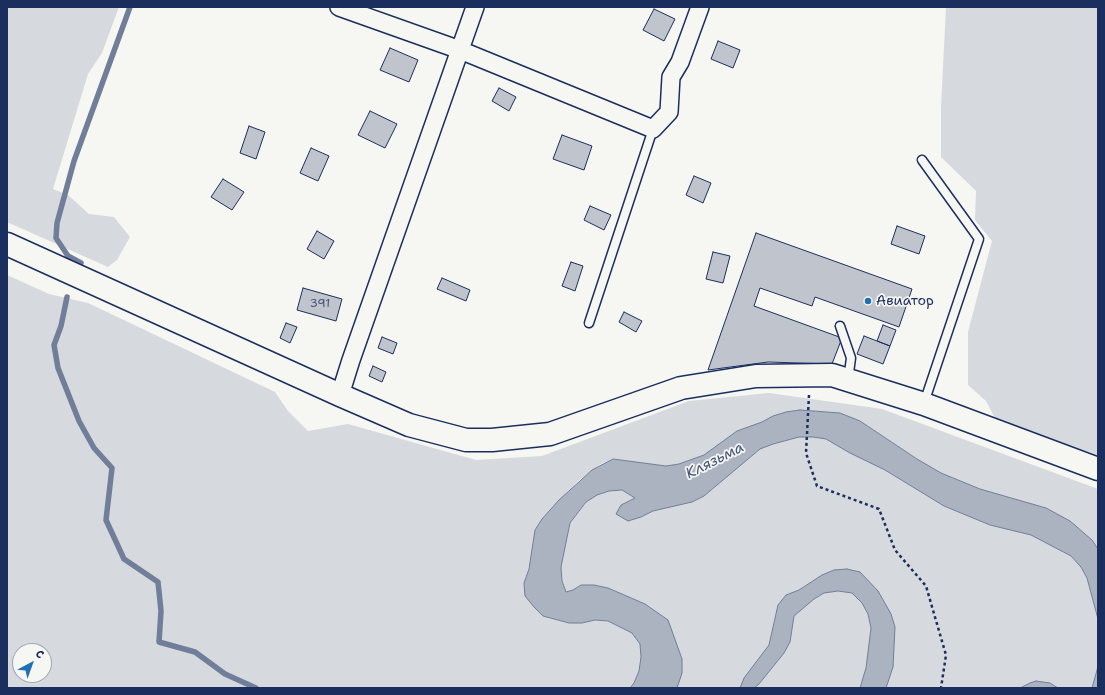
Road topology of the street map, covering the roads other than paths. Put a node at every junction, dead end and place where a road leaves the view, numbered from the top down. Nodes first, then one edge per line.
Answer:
1 (339, 7) edge
2 (475, 7) edge
3 (700, 7) edge
4 (460, 50) junction
5 (653, 129) junction
6 (922, 160) dead end
7 (7, 244) edge
8 (588, 323) dead end
9 (840, 326) dead end
10 (848, 381) junction
11 (340, 396) junction
12 (924, 404) junction
13 (1098, 469) edge

1 - 4 street
2 - 4 street
3 - 5 street
4 - 5 street
4 - 11 street
5 - 8 lane
6 - 12 lane
7 - 11 street
9 - 10 lane
10 - 11 street
10 - 12 street
12 - 13 street

